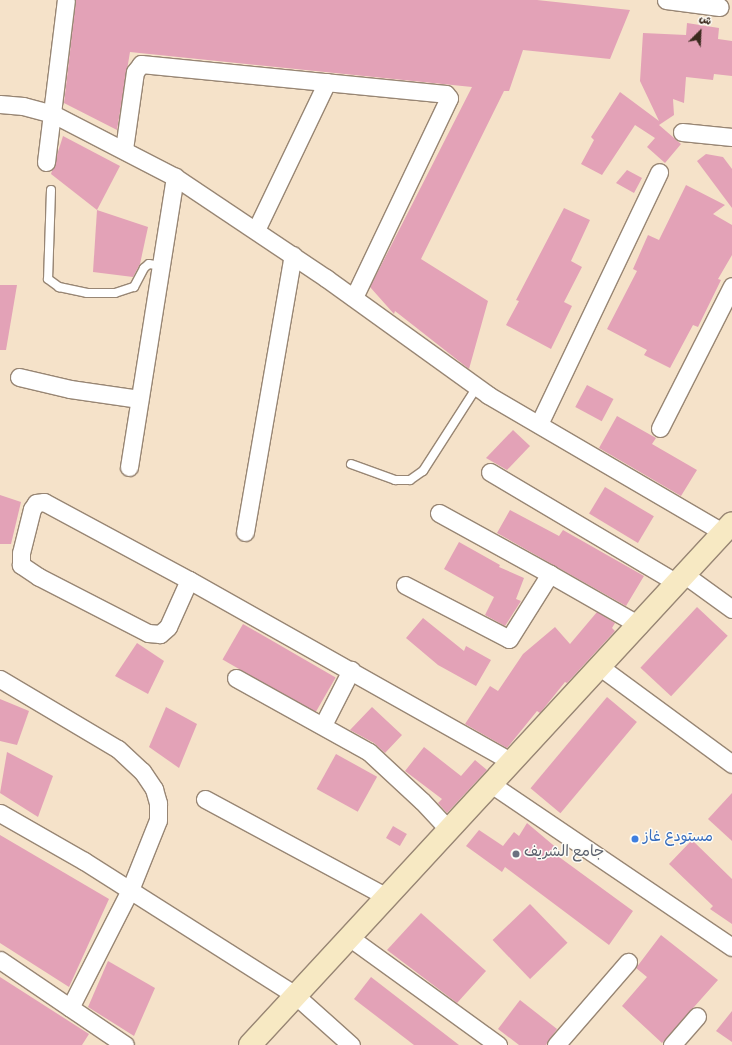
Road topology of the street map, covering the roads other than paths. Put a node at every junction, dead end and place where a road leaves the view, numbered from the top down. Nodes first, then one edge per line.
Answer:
1 (66, 0) edge
2 (666, 0) edge
3 (720, 7) dead end
4 (327, 82) junction
5 (0, 104) edge
6 (53, 114) junction
7 (682, 132) dead end
8 (732, 137) edge
9 (124, 149) junction
10 (46, 162) dead end
11 (659, 172) dead end
12 (175, 177) junction
13 (51, 190) dead end
14 (256, 230) junction
15 (293, 255) junction
16 (161, 266) junction
17 (731, 291) edge
18 (354, 297) junction
19 (19, 377) dead end
20 (477, 387) junction
21 (139, 399) junction
22 (539, 424) junction
23 (660, 428) dead end
24 (351, 464) dead end
25 (129, 467) dead end
26 (490, 472) dead end
27 (439, 513) dead end
28 (728, 528) edge
29 (245, 532) dead end
30 (550, 574) junction
31 (681, 579) junction
32 (189, 580) junction
33 (405, 585) dead end
34 (732, 610) edge
35 (639, 625) junction
36 (600, 667) junction
37 (351, 670) junction
38 (236, 678) dead end
39 (0, 679) edge
40 (323, 725) junction
41 (512, 762) junction
42 (732, 764) edge
43 (491, 784) junction
44 (205, 799) dead end
45 (0, 813) edge
46 (448, 830) junction
47 (130, 890) junction
48 (387, 897) junction
49 (349, 937) junction
50 (732, 947) edge
51 (0, 960) edge
52 (628, 962) dead end
53 (295, 995) junction
54 (70, 1008) junction
55 (697, 1016) dead end
56 (125, 1045) edge
57 (250, 1045) edge
58 (352, 1045) edge
59 (498, 1045) edge
60 (556, 1045) edge
61 (672, 1045) edge

1 - 6 street
2 - 3 street
4 - 9 street
4 - 14 street
4 - 18 street
5 - 6 street
6 - 9 street
6 - 10 street
7 - 8 street
9 - 12 street
11 - 22 street
12 - 14 street
12 - 16 street
13 - 16 lane
14 - 15 street
15 - 18 street
15 - 29 street
16 - 21 street
17 - 23 street
18 - 20 street
19 - 21 street
20 - 22 street
20 - 24 lane
21 - 25 street
22 - 28 street
26 - 31 street
27 - 30 street
28 - 31 main road
30 - 33 street
30 - 35 street
31 - 34 street
31 - 35 main road
32 - 32 street
32 - 37 street
35 - 36 main road
36 - 41 main road
36 - 42 street
37 - 40 street
37 - 41 street
38 - 40 street
39 - 47 street
40 - 46 street
41 - 43 main road
43 - 46 main road
43 - 50 street
44 - 48 street
45 - 47 street
46 - 48 main road
47 - 53 street
47 - 54 street
48 - 49 main road
49 - 53 main road
49 - 59 street
51 - 54 street
52 - 60 street
53 - 57 main road
53 - 58 street
54 - 56 street
55 - 61 street

